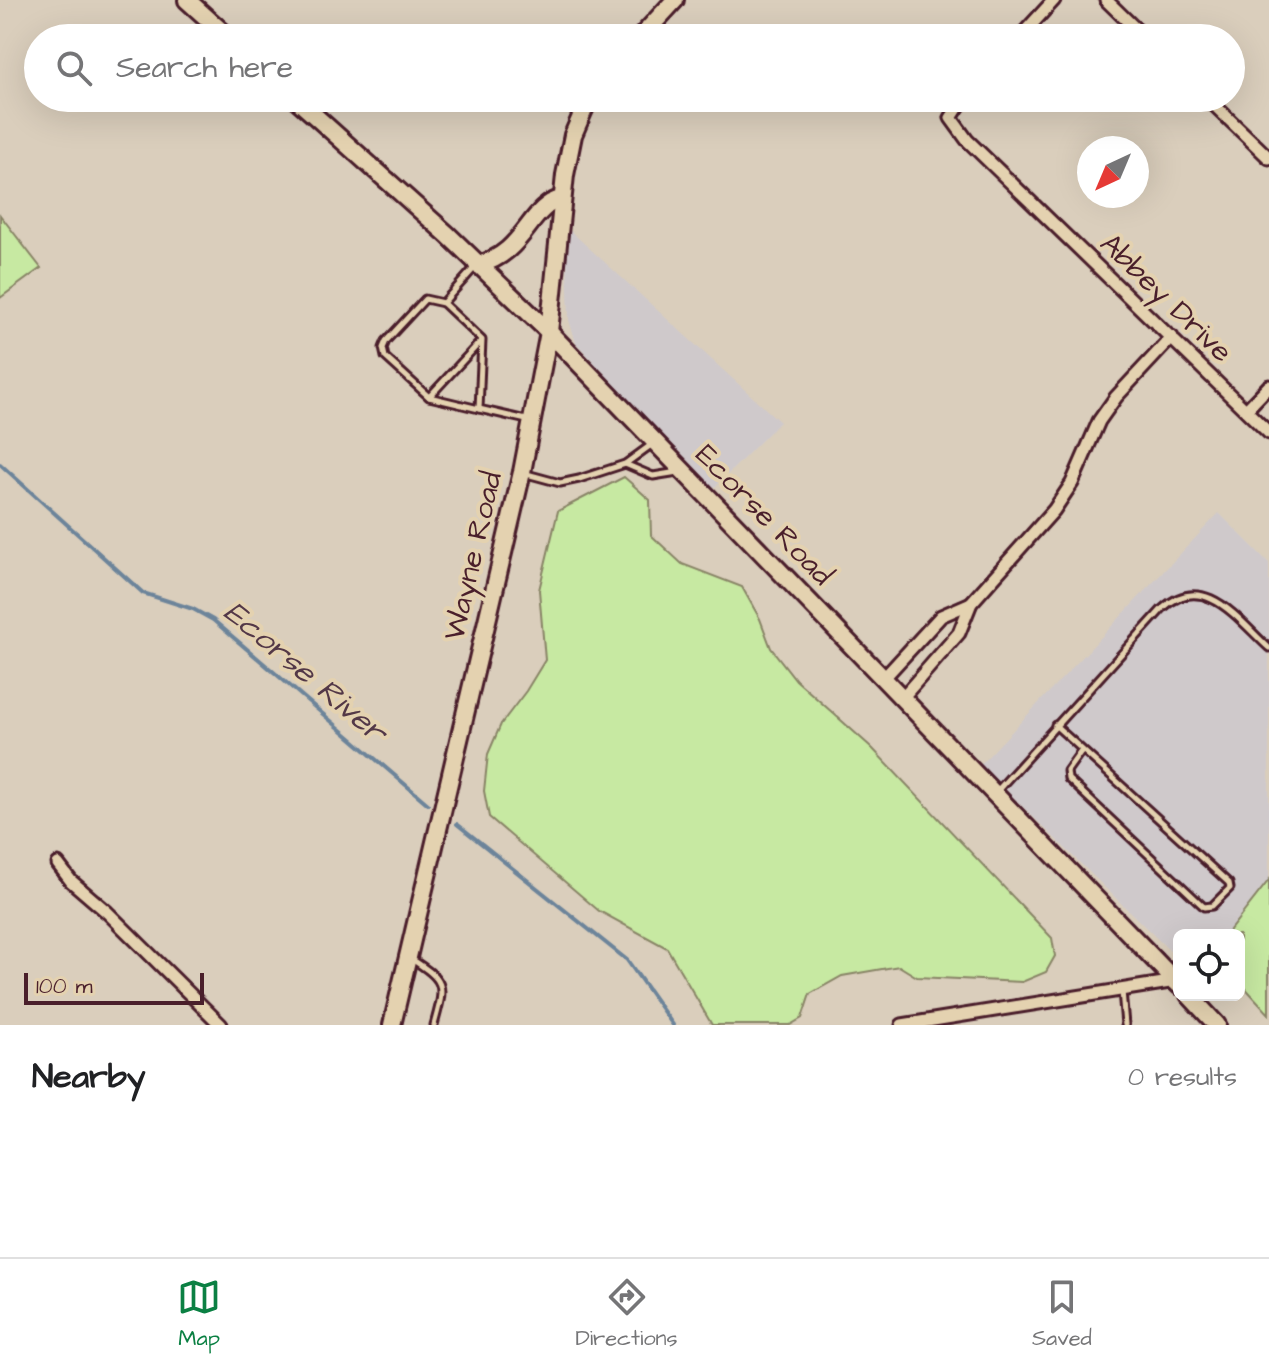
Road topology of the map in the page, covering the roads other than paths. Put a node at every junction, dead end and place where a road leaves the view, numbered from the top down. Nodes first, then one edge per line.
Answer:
1 (187, 0) edge
2 (675, 0) edge
3 (1054, 0) edge
4 (1106, 0) edge
5 (214, 24) edge
6 (653, 24) edge
7 (1032, 24) edge
8 (1131, 24) edge
9 (310, 112) edge
10 (583, 112) edge
11 (955, 112) edge
12 (1221, 112) edge
13 (1269, 158) edge
14 (561, 199) junction
15 (477, 265) junction
16 (443, 303) junction
17 (549, 332) junction
18 (1172, 337) junction
19 (482, 340) junction
20 (1269, 386) edge
21 (429, 397) junction
22 (479, 409) junction
23 (1247, 409) junction
24 (532, 421) junction
25 (1269, 433) edge
26 (655, 442) junction
27 (625, 464) junction
28 (683, 471) junction
29 (522, 472) junction
30 (971, 603) junction
31 (1269, 648) edge
32 (884, 678) junction
33 (902, 698) junction
34 (1055, 725) junction
35 (1082, 750) junction
36 (994, 794) junction
37 (58, 864) dead end
38 (408, 957) junction
39 (1173, 979) edge
40 (1173, 984) edge
41 (1122, 990) junction
42 (1195, 1001) edge
43 (924, 1023) edge
44 (221, 1025) edge
45 (392, 1025) edge
46 (434, 1025) edge
47 (902, 1025) edge
48 (1125, 1025) edge
49 (1217, 1025) edge

1 - 5 main road
2 - 6 main road
3 - 7 street
4 - 8 street
9 - 15 main road, Ecorse Road
10 - 14 main road, Wayne Road
11 - 18 street, Abbey Drive
12 - 13 street
14 - 15 main road
14 - 17 main road, Wayne Road
15 - 16 lane
15 - 17 main road, Ecorse Road
16 - 19 lane
16 - 21 lane
17 - 24 main road, Wayne Road
17 - 26 main road, Ecorse Road
18 - 23 street, Abbey Drive
18 - 30 street
19 - 21 lane
19 - 22 lane
20 - 23 street
21 - 22 lane
22 - 24 lane
23 - 25 street, Abbey Drive
24 - 29 main road, Wayne Road
26 - 27 lane
26 - 28 main road, Ecorse Road
27 - 28 lane
27 - 29 lane
28 - 32 main road, Ecorse Road
29 - 38 main road, Wayne Road
30 - 32 street
30 - 33 street
31 - 34 lane
32 - 33 main road, Ecorse Road
33 - 36 main road, Ecorse Road
34 - 35 lane
34 - 36 lane
35 - 35 lane
36 - 39 main road, Ecorse Road
37 - 44 street
38 - 45 main road, Wayne Road
38 - 46 lane
40 - 41 street
41 - 43 street
41 - 48 lane
42 - 49 main road
43 - 47 street

